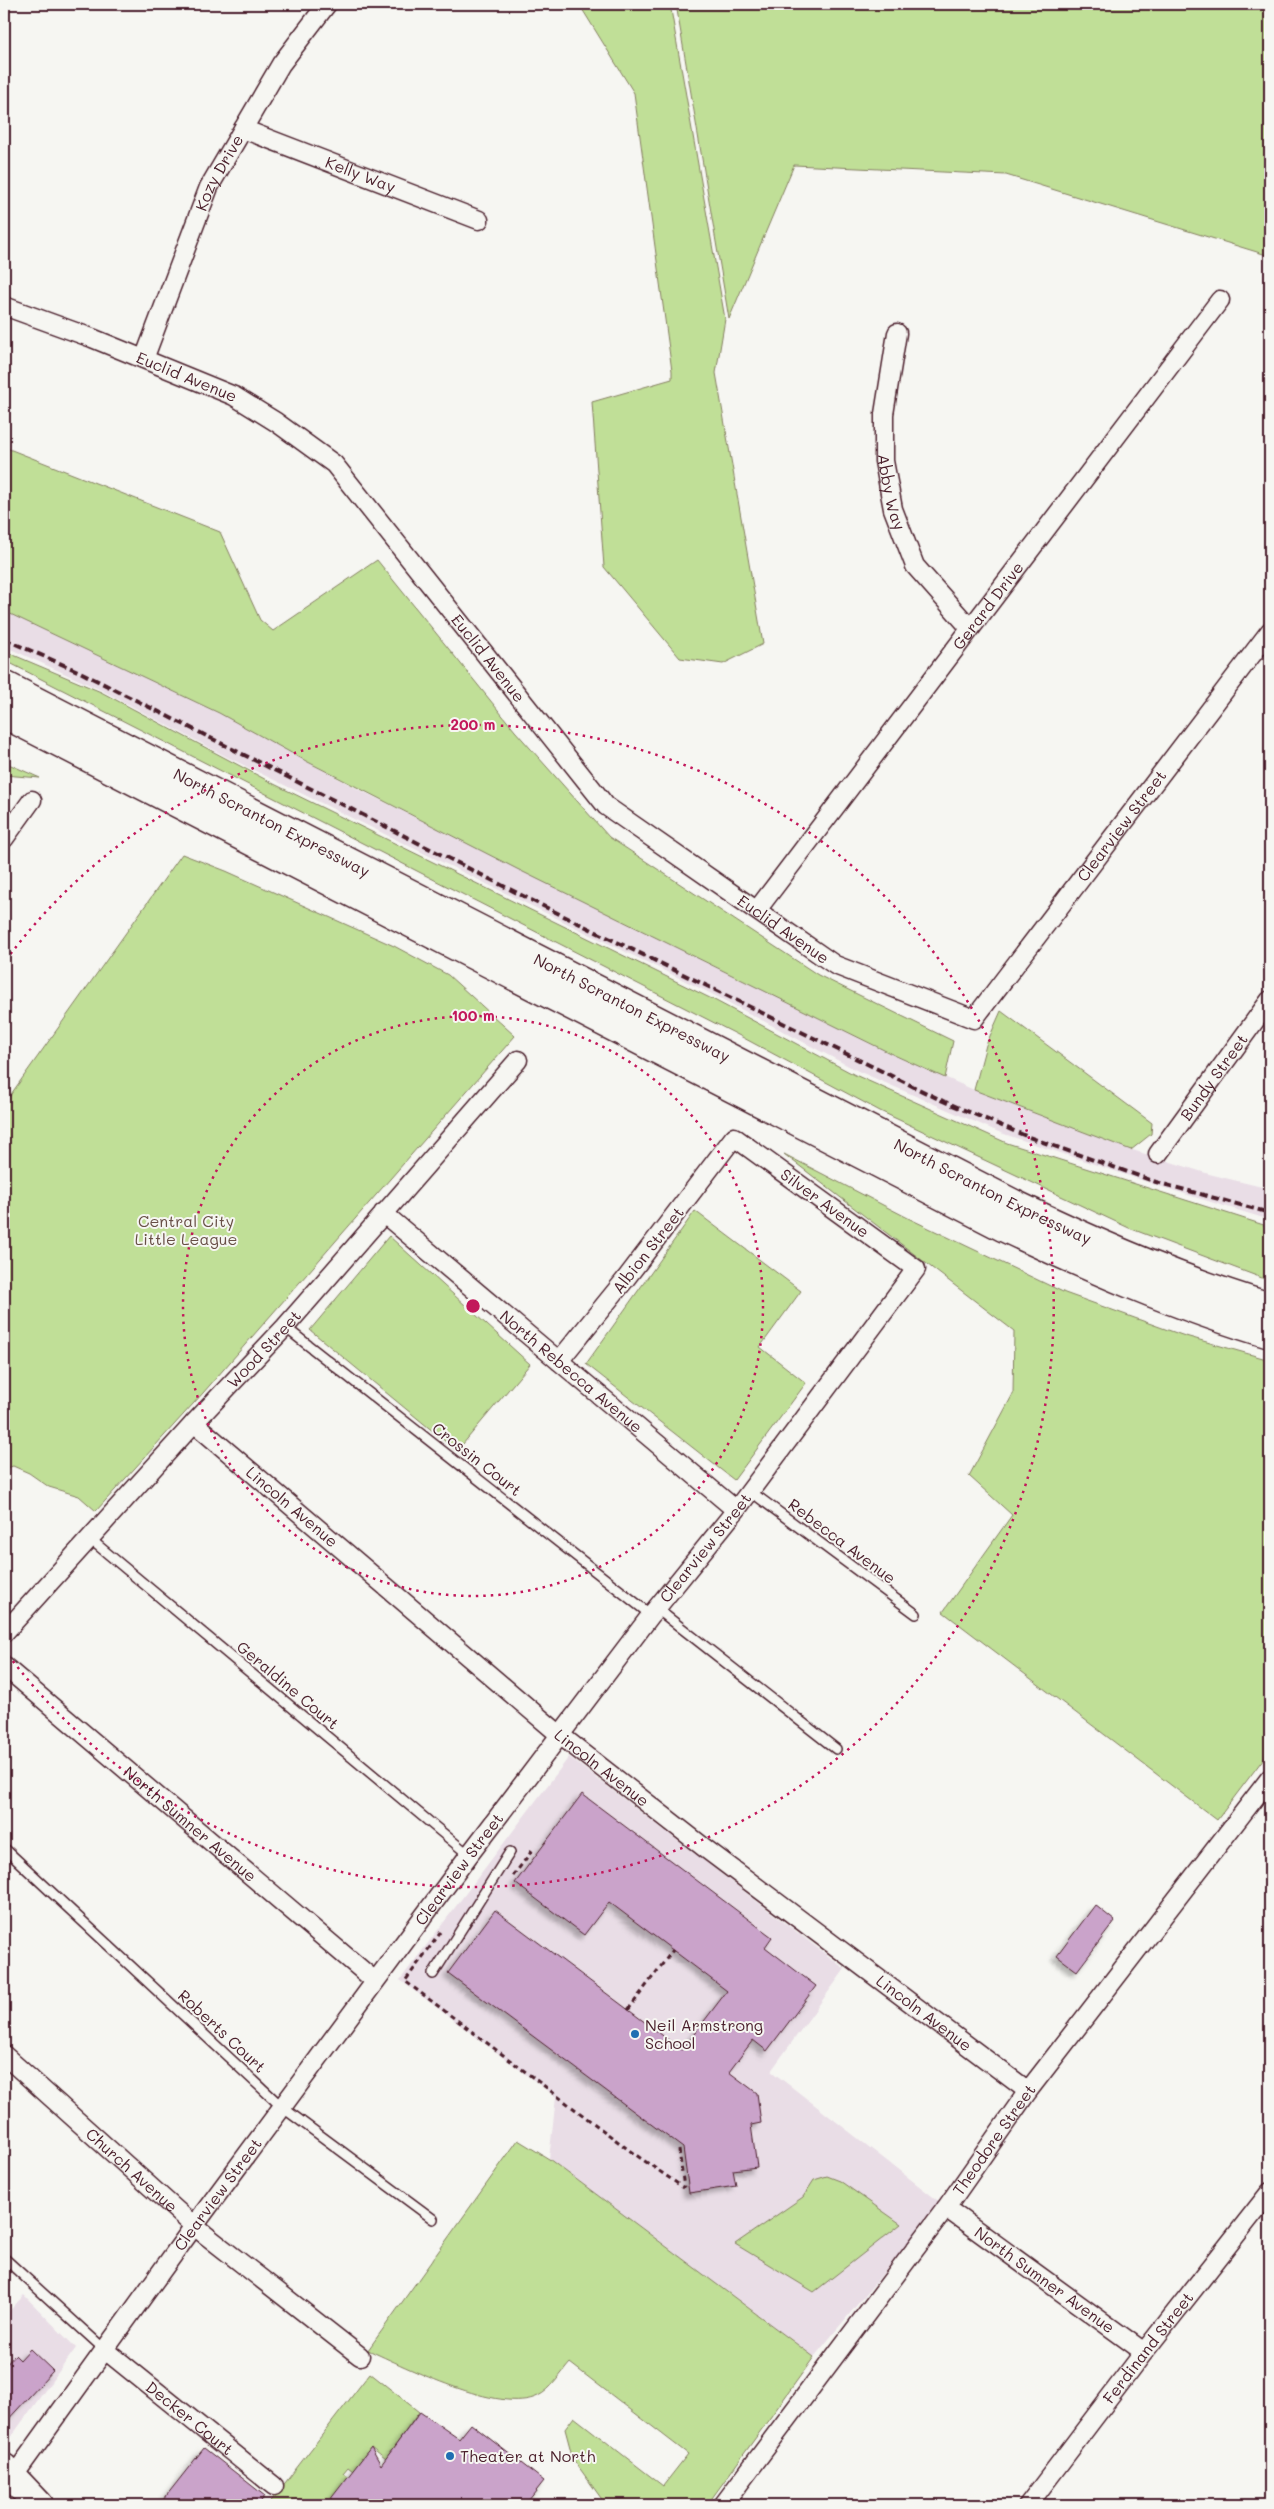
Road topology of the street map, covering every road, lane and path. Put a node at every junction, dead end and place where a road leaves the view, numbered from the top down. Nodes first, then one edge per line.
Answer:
1 (327, 4) edge
2 (243, 129) junction
3 (479, 220) dead end
4 (1220, 300) dead end
5 (4, 306) edge
6 (897, 333) dead end
7 (144, 359) junction
8 (970, 628) junction
9 (1270, 632) edge
10 (4, 685) edge
11 (4, 714) edge
12 (32, 800) dead end
13 (4, 839) edge
14 (757, 910) junction
15 (1270, 1000) edge
16 (974, 1019) joint
17 (518, 1060) dead end
18 (734, 1137) joint
19 (1158, 1154) dead end
20 (383, 1213) junction
21 (916, 1269) joint
22 (1270, 1307) edge
23 (285, 1327) junction
24 (1270, 1334) edge
25 (559, 1361) junction
26 (194, 1422) junction
27 (750, 1491) junction
28 (736, 1510) junction
29 (89, 1538) junction
30 (654, 1612) junction
31 (916, 1614) dead end
32 (4, 1634) edge
33 (4, 1666) edge
34 (560, 1735) junction
35 (836, 1749) dead end
36 (1270, 1778) edge
37 (4, 1848) edge
38 (510, 1852) dead end
39 (469, 1855) junction
40 (446, 1924) dead end
41 (673, 1950) dead end
42 (433, 1974) dead end
43 (375, 1981) junction
44 (628, 2010) dead end
45 (4, 2055) edge
46 (1028, 2091) junction
47 (282, 2107) junction
48 (679, 2150) dead end
49 (1270, 2192) edge
50 (946, 2208) junction
51 (433, 2219) dead end
52 (194, 2226) junction
53 (4, 2258) edge
54 (104, 2349) junction
55 (1144, 2352) junction
56 (360, 2356) dead end
57 (8, 2472) edge
58 (274, 2486) dead end
59 (39, 2505) edge
60 (723, 2505) edge
61 (1028, 2505) edge

1 - 2 street, Kozy Drive
2 - 3 street, Kelly Way
2 - 7 street, Kozy Drive
4 - 8 street, Gerard Drive
5 - 7 street, Euclid Avenue
6 - 8 street, Abby Way
7 - 14 street, Euclid Avenue
8 - 14 street, Gerard Drive
9 - 16 street, Clearview Street
10 - 22 main road, North Scranton Expressway
11 - 24 main road, North Scranton Expressway
12 - 13 street
14 - 16 street, Euclid Avenue
15 - 19 street, Bundy Street
17 - 20 street, Wood Street
18 - 21 street, Silver Avenue
18 - 25 street, Albion Street
20 - 23 street, Wood Street
20 - 25 street, North Rebecca Avenue
21 - 27 street, Clearview Street
23 - 26 street, Wood Street
23 - 30 lane, Crossin Court
25 - 28 street, North Rebecca Avenue
26 - 29 street, Wood Street
26 - 34 street, Lincoln Avenue
27 - 28 street, Clearview Street
27 - 31 lane, Rebecca Avenue
28 - 30 street, Clearview Street
29 - 32 street, Wood Street
29 - 39 lane, Geraldine Court
30 - 34 street, Clearview Street
30 - 35 lane, Crossin Court
33 - 43 street, North Sumner Avenue
34 - 39 street, Clearview Street
34 - 46 street, Lincoln Avenue
36 - 46 street, Theodore Street
37 - 47 lane, Roberts Court
38 - 42 lane
39 - 43 street, Clearview Street
40 - 48 path
41 - 44 path
43 - 47 street, Clearview Street
45 - 52 street, Church Avenue
46 - 50 street, Theodore Street
47 - 51 lane, Roberts Court
47 - 52 street, Clearview Street
49 - 55 street, Ferdinand Street
50 - 55 street, North Sumner Avenue
50 - 60 street, Theodore Street
52 - 54 street, Clearview Street
52 - 56 street, Church Avenue
53 - 54 lane
54 - 57 street, Clearview Street
54 - 58 street, Decker Court
55 - 61 street, Ferdinand Street
57 - 59 main road

